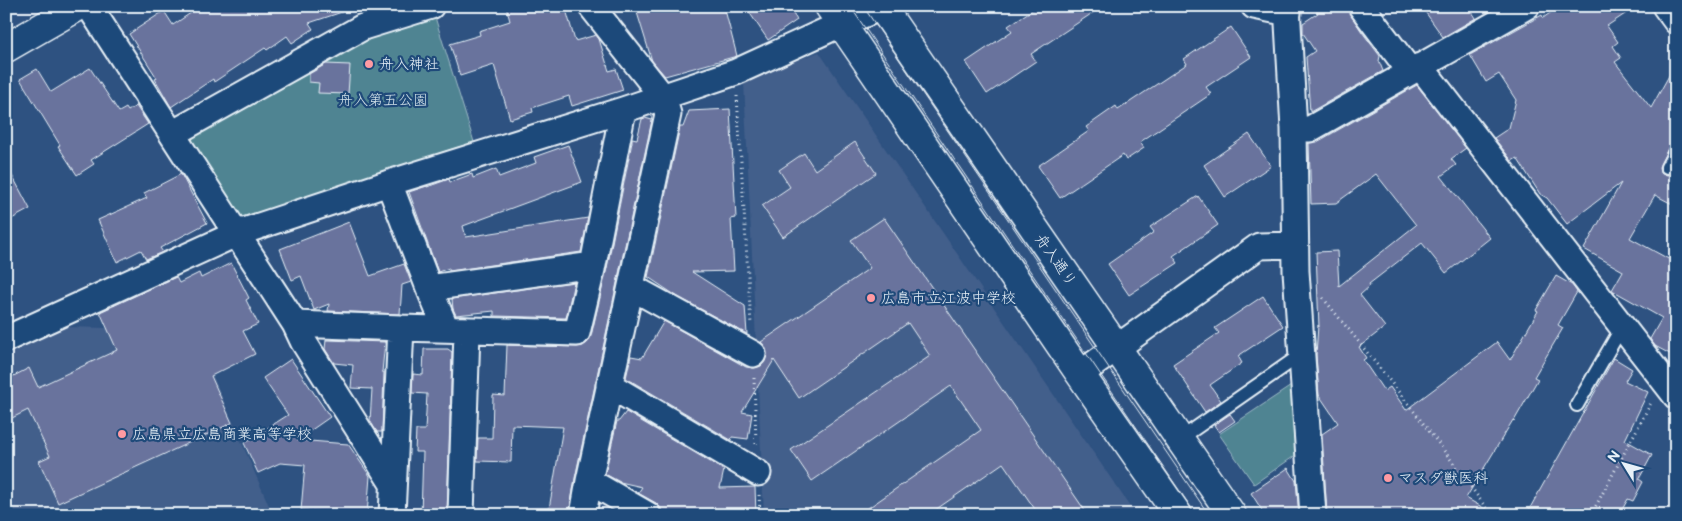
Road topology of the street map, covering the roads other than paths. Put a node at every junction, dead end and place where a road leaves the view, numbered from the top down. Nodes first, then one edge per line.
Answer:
1 (79, 6) edge
2 (89, 6) edge
3 (431, 6) edge
4 (591, 6) edge
5 (1254, 6) edge
6 (1361, 6) edge
7 (1527, 6) edge
8 (1665, 6) edge
9 (882, 7) edge
10 (1288, 10) edge
11 (835, 15) edge
12 (1676, 21) edge
13 (6, 48) edge
14 (1415, 68) junction
15 (663, 97) junction
16 (623, 110) junction
17 (1294, 129) junction
18 (172, 134) junction
19 (1676, 150) edge
20 (1666, 167) dead end
21 (389, 183) junction
22 (238, 233) junction
23 (1295, 245) junction
24 (592, 266) junction
25 (631, 287) junction
26 (428, 288) junction
27 (295, 324) junction
28 (1622, 327) junction
29 (401, 328) junction
30 (457, 330) junction
31 (6, 339) edge
32 (1117, 348) junction
33 (753, 354) road end
34 (1302, 354) junction
35 (1080, 374) junction
36 (609, 385) junction
37 (1670, 388) edge
38 (1577, 405) dead end
39 (1180, 439) junction
40 (758, 473) road end
41 (589, 480) junction
42 (393, 484) junction
43 (392, 515) edge
44 (462, 515) edge
45 (583, 515) edge
46 (648, 515) edge
47 (1178, 515) edge
48 (1232, 515) edge
49 (1313, 515) edge

1 - 13 street
2 - 18 street
3 - 18 street
4 - 15 street
5 - 10 street
6 - 14 street
7 - 14 street
8 - 12 street
9 - 11 street
9 - 32 street, 舟入通り
10 - 17 street
11 - 15 street
11 - 35 street
14 - 17 street
14 - 28 street
15 - 16 street
15 - 25 street
16 - 21 street
16 - 24 street
17 - 23 street
18 - 22 street
19 - 20 lane
21 - 22 street
21 - 26 street
22 - 27 street
22 - 31 street
23 - 32 street
23 - 34 street
24 - 26 street
24 - 30 street
25 - 33 street
25 - 36 street
26 - 30 street
27 - 29 street
27 - 42 street
28 - 37 street
28 - 38 lane
29 - 30 street
29 - 42 street
30 - 44 street
32 - 35 street
32 - 39 street, 舟入通り
34 - 39 lane
34 - 49 street
35 - 47 street
36 - 40 street
36 - 41 street
39 - 48 street, 舟入通り
41 - 45 street
41 - 46 street
42 - 43 street

